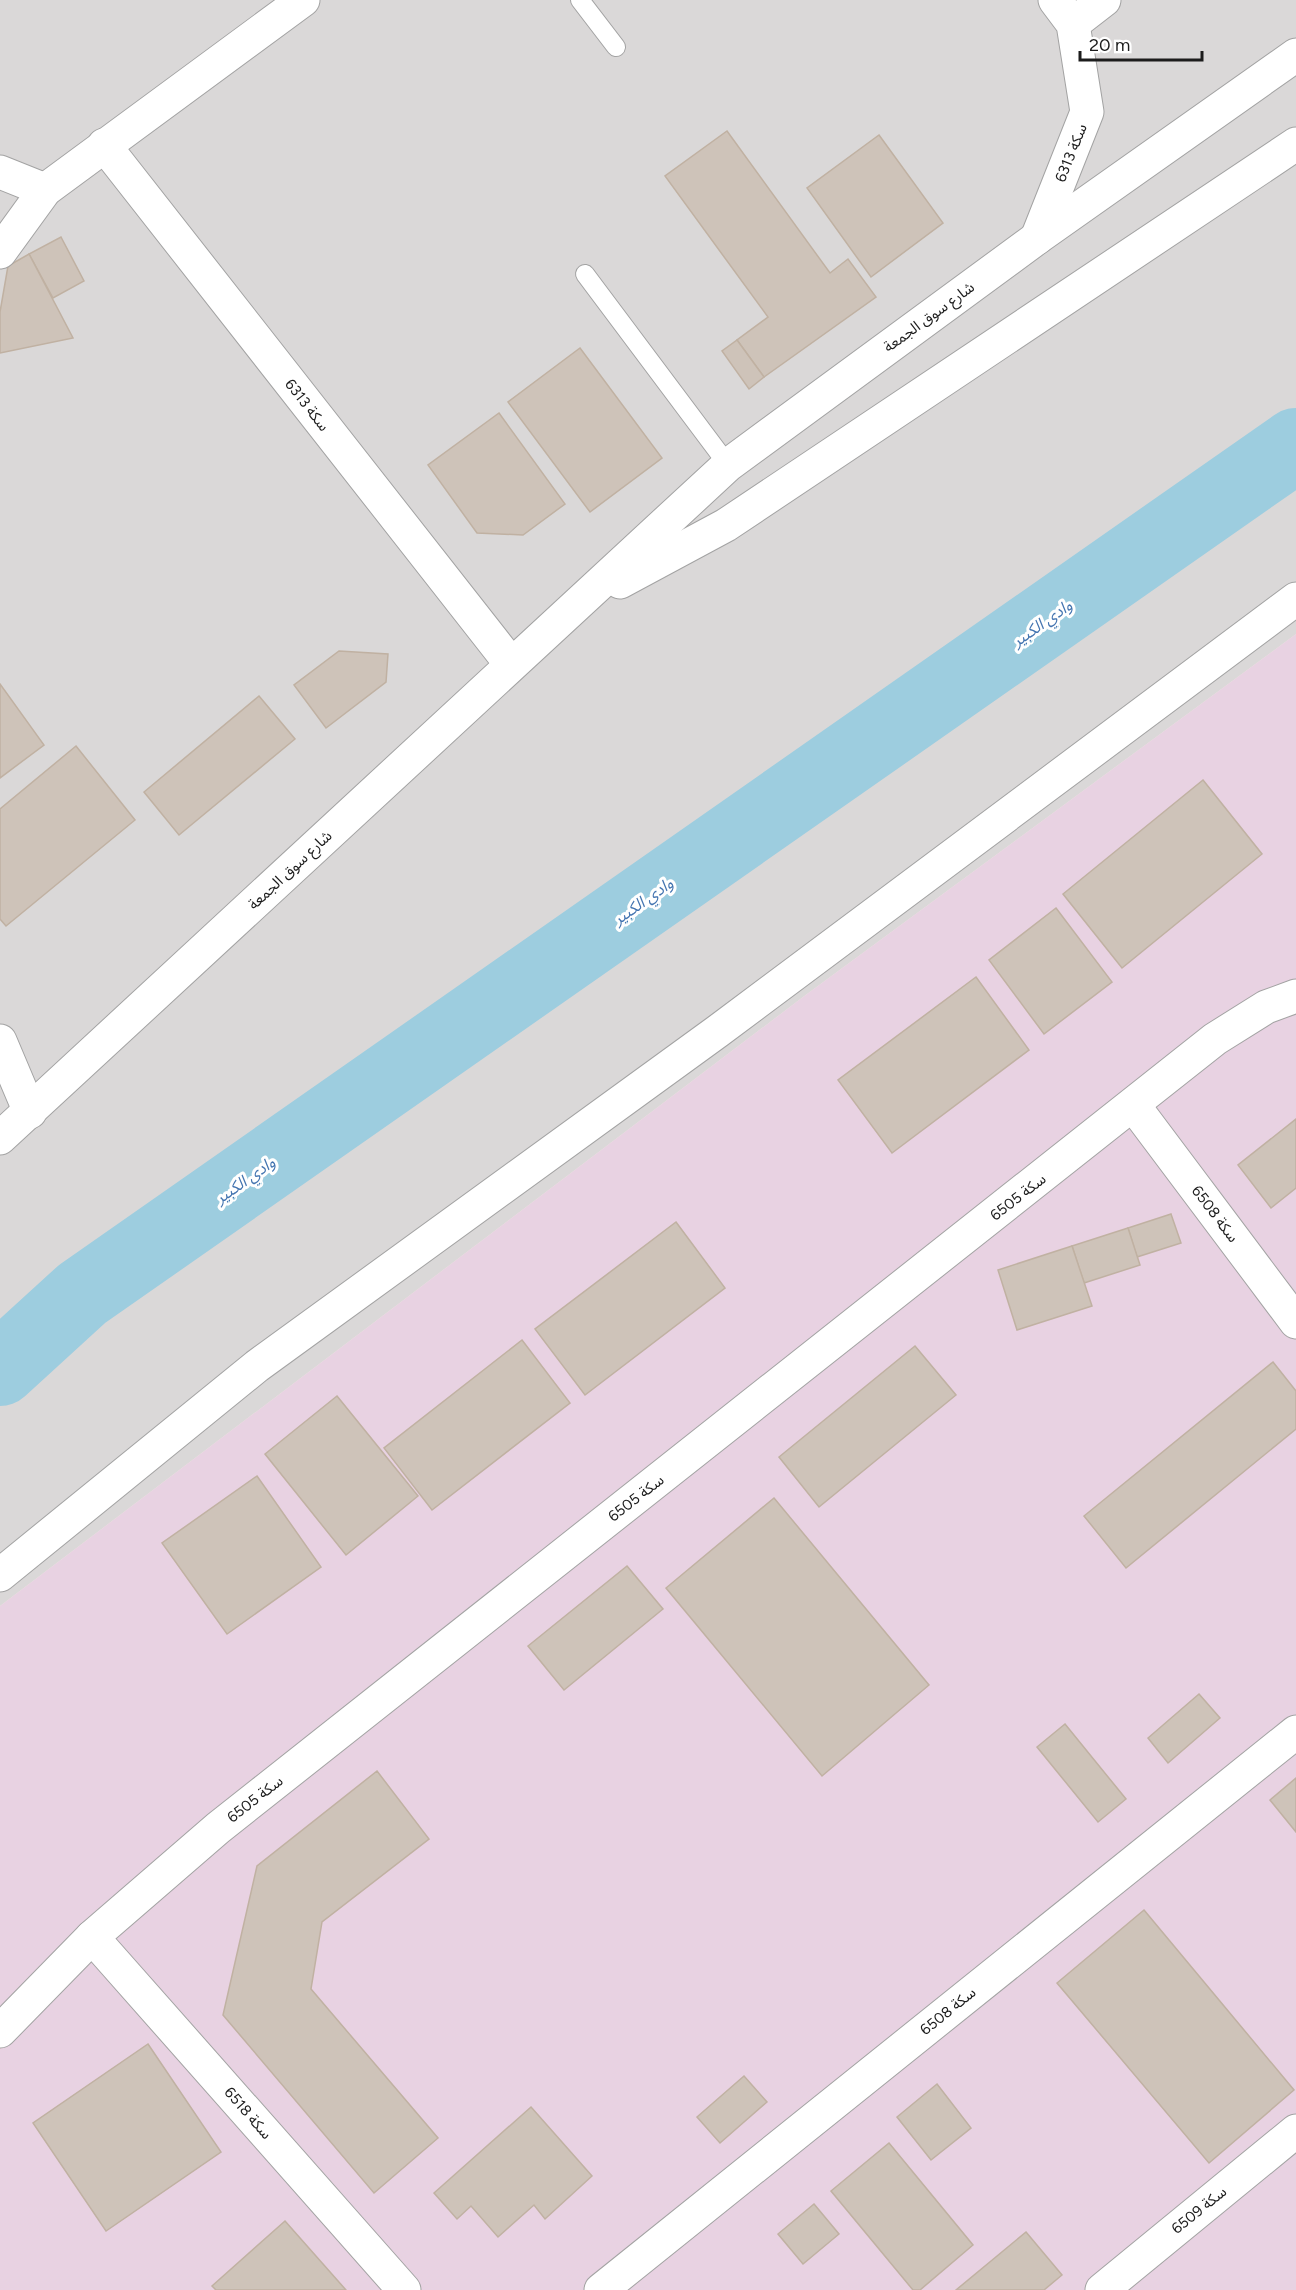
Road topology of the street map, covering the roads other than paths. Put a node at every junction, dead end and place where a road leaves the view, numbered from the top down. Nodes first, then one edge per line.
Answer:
1 (303, 0) edge
2 (580, 0) edge
3 (1104, 0) edge
4 (1064, 12) edge
5 (616, 47) dead end
6 (1296, 55) edge
7 (104, 145) junction
8 (1290, 152) edge
9 (0, 172) edge
10 (45, 190) junction
11 (1037, 238) junction
12 (0, 252) edge
13 (585, 274) dead end
14 (728, 465) junction
15 (1296, 599) edge
16 (581, 602) junction
17 (511, 664) junction
18 (1296, 996) edge
19 (0, 1041) edge
20 (1134, 1106) junction
21 (30, 1112) junction
22 (0, 1138) edge
23 (1296, 1322) edge
24 (0, 1575) edge
25 (1296, 1732) edge
26 (92, 1937) junction
27 (0, 2031) edge
28 (1296, 2131) edge
29 (404, 2290) edge
30 (601, 2290) edge
31 (1102, 2290) edge

1 - 7 street
2 - 5 lane
3 - 4 street
4 - 11 street, سكة 6313
6 - 11 street, شارع سوق الجمعة
7 - 10 street
7 - 17 street, سكة 6313
8 - 16 street, شارع سوق الجمعة
9 - 10 street
10 - 12 street
11 - 14 street, شارع سوق الجمعة
13 - 14 lane
14 - 16 street, شارع سوق الجمعة
15 - 24 street
16 - 17 street, شارع سوق الجمعة
17 - 21 street, شارع سوق الجمعة
18 - 20 street, سكة 6505
19 - 21 street
20 - 23 street, سكة 6508
20 - 26 street, سكة 6505
21 - 22 street, شارع سوق الجمعة
25 - 30 street, سكة 6508
26 - 27 street, سكة 6505
26 - 29 street, سكة 6518
28 - 31 street, سكة 6509

